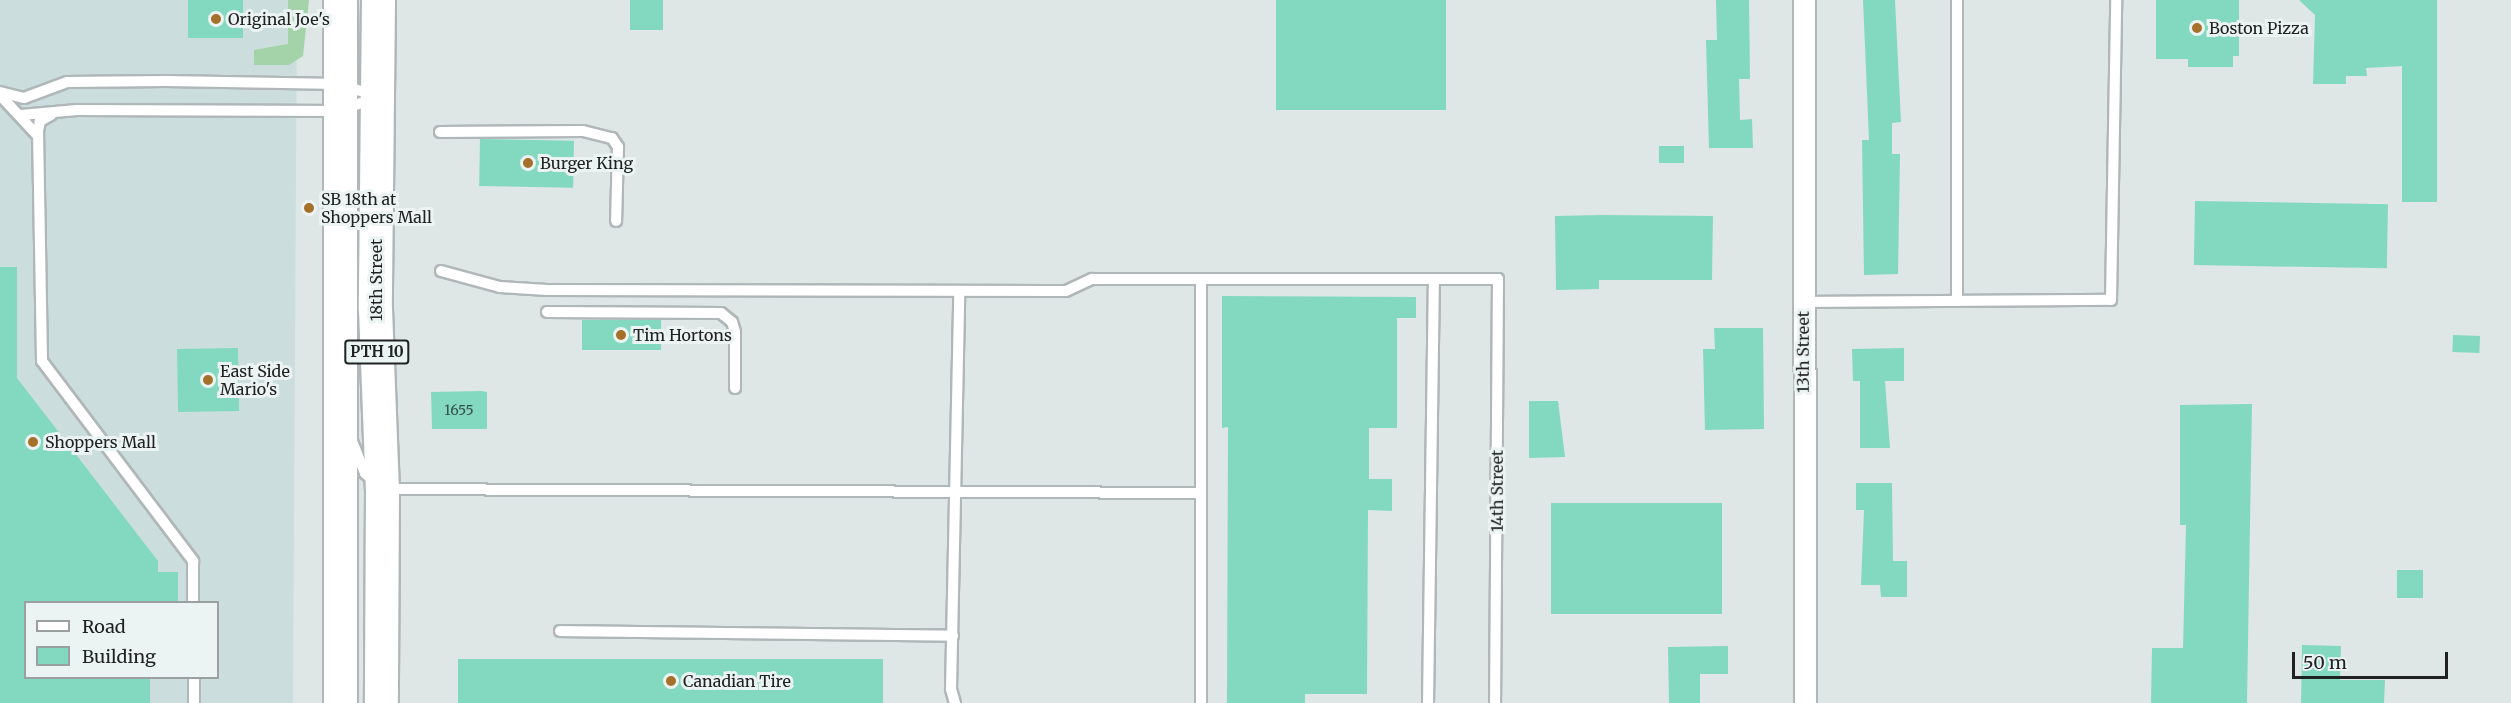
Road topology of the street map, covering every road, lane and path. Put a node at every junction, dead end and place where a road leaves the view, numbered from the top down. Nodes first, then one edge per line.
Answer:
1 (340, 0) edge
2 (378, 0) edge
3 (1804, 0) edge
4 (1957, 0) edge
5 (2116, 0) edge
6 (40, 92) junction
7 (0, 93) edge
8 (378, 97) junction
9 (340, 98) junction
10 (21, 115) junction
11 (51, 115) junction
12 (440, 132) dead end
13 (38, 136) junction
14 (616, 222) dead end
15 (441, 271) dead end
16 (1201, 279) junction
17 (1434, 279) junction
18 (959, 291) junction
19 (1957, 301) junction
20 (1802, 302) junction
21 (547, 312) dead end
22 (735, 388) dead end
23 (338, 389) junction
24 (382, 489) junction
25 (957, 492) junction
26 (1201, 493) junction
27 (193, 601) edge
28 (560, 631) dead end
29 (953, 636) junction
30 (194, 679) edge
31 (194, 703) edge
32 (340, 703) edge
33 (381, 703) edge
34 (955, 703) edge
35 (1201, 703) edge
36 (1428, 703) edge
37 (1495, 703) edge
38 (1805, 703) edge

1 - 9 main road, PTH 10
2 - 8 main road, 18th Street / PTH 10
3 - 20 street, 13th Street
4 - 19 lane
5 - 19 lane
6 - 7 lane
6 - 9 lane
6 - 10 lane
7 - 10 lane
8 - 9 lane
8 - 9 lane
8 - 24 main road, 18th Street / PTH 10
9 - 11 lane
9 - 23 main road, PTH 10
10 - 11 lane
10 - 13 lane
11 - 13 lane
12 - 14 lane
13 - 27 lane
15 - 18 lane
16 - 17 lane
16 - 18 lane
16 - 26 lane
17 - 36 lane
17 - 37 lane, 14th Street
18 - 25 lane
19 - 20 lane
20 - 38 street, 13th Street
21 - 22 lane
23 - 24 lane
23 - 32 main road, PTH 10
24 - 25 lane
24 - 33 main road, 18th Street / PTH 10
25 - 26 lane
25 - 29 lane
26 - 35 lane
28 - 29 lane
29 - 34 lane
30 - 31 lane

